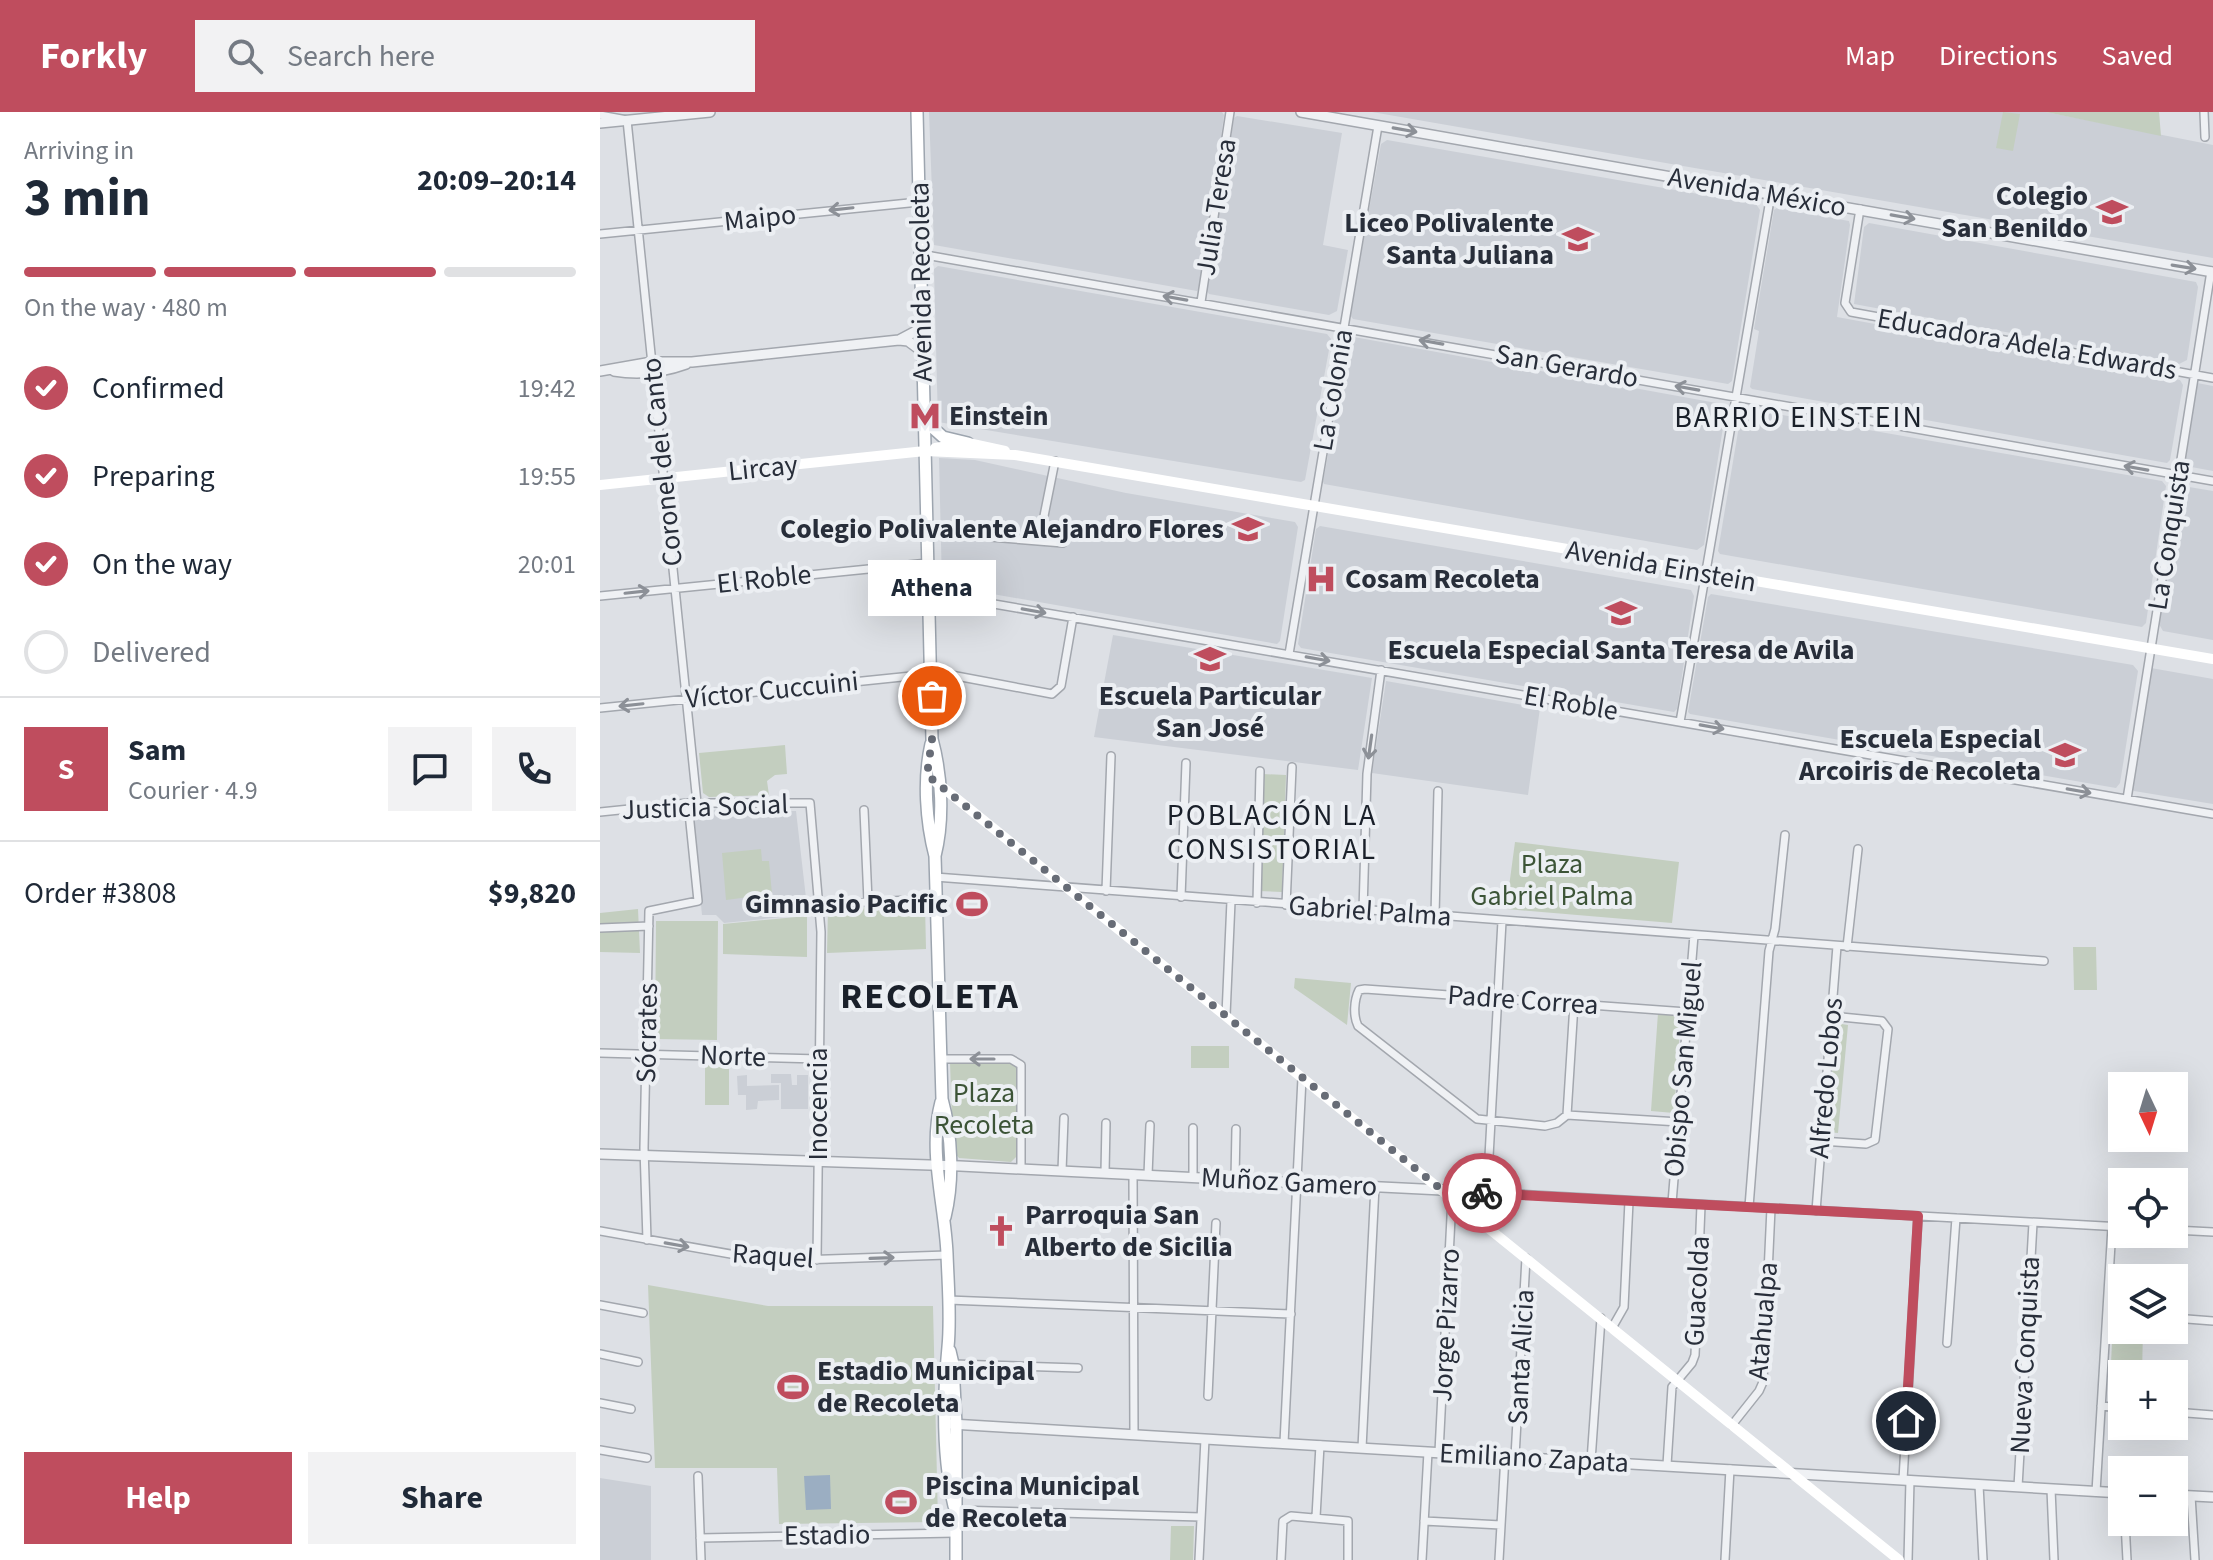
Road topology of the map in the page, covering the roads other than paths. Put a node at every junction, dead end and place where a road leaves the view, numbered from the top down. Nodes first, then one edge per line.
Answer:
1 (710, 112) edge
2 (917, 112) edge
3 (1230, 112) edge
4 (1301, 112) edge
5 (600, 115) edge
6 (2207, 116) edge
7 (627, 120) junction
8 (600, 123) edge
9 (1378, 126) junction
10 (2205, 137) dead end
11 (1771, 194) junction
12 (919, 202) junction
13 (1860, 209) junction
14 (638, 230) junction
15 (600, 234) edge
16 (920, 254) junction
17 (2212, 272) edge
18 (1201, 302) junction
19 (922, 324) junction
20 (1344, 327) junction
21 (899, 340) junction
22 (923, 352) junction
23 (653, 366) junction
24 (606, 371) edge
25 (2194, 374) junction
26 (2213, 378) edge
27 (1736, 396) junction
28 (924, 420) junction
29 (968, 443) junction
30 (925, 451) junction
31 (1015, 455) junction
32 (1055, 461) junction
33 (2178, 475) junction
34 (664, 479) junction
35 (2213, 481) edge
36 (600, 485) edge
37 (1314, 507) junction
38 (928, 532) junction
39 (1039, 541) junction
40 (1063, 543) dead end
41 (929, 563) junction
42 (1705, 573) junction
43 (675, 588) junction
44 (930, 593) junction
45 (600, 596) edge
46 (1073, 617) junction
47 (2150, 649) junction
48 (1289, 654) junction
49 (2213, 659) edge
50 (1381, 670) junction
51 (931, 674) junction
52 (687, 699) junction
53 (600, 708) edge
54 (1680, 722) junction
55 (932, 739) junction
56 (1111, 756) dead end
57 (1186, 763) dead end
58 (1292, 767) dead end
59 (1260, 771) dead end
60 (927, 775) junction
61 (939, 785) junction
62 (1438, 791) dead end
63 (2127, 799) junction
64 (693, 803) junction
65 (810, 803) joint
66 (864, 810) dead end
67 (600, 812) edge
68 (2213, 814) edge
69 (1785, 835) dead end
70 (1858, 849) dead end
71 (935, 856) junction
72 (935, 877) junction
73 (1071, 889) junction
74 (1106, 891) junction
75 (1181, 897) junction
76 (936, 899) junction
77 (868, 901) junction
78 (1231, 901) junction
79 (1257, 903) junction
80 (818, 904) junction
81 (1286, 905) junction
82 (649, 911) joint
83 (1363, 911) junction
84 (1435, 916) junction
85 (1502, 921) junction
86 (649, 926) junction
87 (600, 928) edge
88 (1694, 935) junction
89 (1772, 941) junction
90 (1837, 946) junction
91 (1847, 947) junction
92 (2044, 961) dead end
93 (1498, 998) junction
94 (1574, 1004) junction
95 (1687, 1012) junction
96 (1226, 1015) junction
97 (1831, 1016) junction
98 (600, 1053) edge
99 (646, 1054) junction
100 (819, 1059) junction
101 (940, 1059) junction
102 (1302, 1076) junction
103 (1567, 1115) junction
104 (1064, 1118) dead end
105 (1491, 1122) junction
106 (1679, 1122) junction
107 (1106, 1123) dead end
108 (1150, 1125) dead end
109 (1193, 1128) dead end
110 (1236, 1129) dead end
111 (1821, 1141) junction
112 (600, 1154) edge
113 (644, 1155) junction
114 (818, 1161) junction
115 (944, 1165) junction
116 (1021, 1169) junction
117 (1062, 1171) junction
118 (1105, 1173) junction
119 (1133, 1174) junction
120 (1148, 1175) junction
121 (1193, 1177) junction
122 (1235, 1179) junction
123 (1298, 1182) junction
124 (1375, 1186) junction
125 (1442, 1190) junction
126 (1487, 1193) junction
127 (1452, 1198) junction
128 (1629, 1201) junction
129 (1672, 1203) junction
130 (1701, 1205) junction
131 (1749, 1207) junction
132 (1771, 1208) junction
133 (1816, 1211) junction
134 (1918, 1216) junction
135 (1956, 1218) junction
136 (1216, 1223) dead end
137 (2033, 1223) junction
138 (2108, 1227) edge
139 (601, 1231) edge
140 (2188, 1231) edge
141 (2213, 1232) edge
142 (647, 1240) junction
143 (600, 1242) edge
144 (2111, 1248) edge
145 (947, 1255) junction
146 (1526, 1258) junction
147 (817, 1260) junction
148 (948, 1300) junction
149 (600, 1305) edge
150 (1134, 1307) junction
151 (1212, 1311) junction
152 (643, 1313) dead end
153 (2107, 1313) joint
154 (1291, 1314) junction
155 (1601, 1318) junction
156 (2188, 1319) edge
157 (2213, 1321) edge
158 (1612, 1328) junction
159 (1947, 1343) dead end
160 (949, 1346) junction
161 (600, 1354) edge
162 (638, 1362) dead end
163 (953, 1364) junction
164 (1078, 1368) dead end
165 (1676, 1380) junction
166 (1208, 1396) dead end
167 (600, 1403) edge
168 (2101, 1406) junction
169 (2108, 1407) edge
170 (631, 1409) dead end
171 (2188, 1413) edge
172 (2213, 1415) edge
173 (951, 1424) junction
174 (1732, 1425) junction
175 (1134, 1435) junction
176 (1205, 1439) junction
177 (1284, 1443) junction
178 (1320, 1445) junction
179 (1362, 1448) junction
180 (600, 1450) edge
181 (1428, 1452) junction
182 (1439, 1452) junction
183 (1510, 1456) junction
184 (647, 1458) dead end
185 (1591, 1461) junction
186 (1667, 1465) junction
187 (1730, 1469) junction
188 (1791, 1472) junction
189 (698, 1476) dead end
190 (1906, 1480) junction
191 (1979, 1485) junction
192 (2018, 1487) junction
193 (2051, 1489) junction
194 (2096, 1492) junction
195 (2108, 1492) edge
196 (2188, 1496) edge
197 (2191, 1496) junction
198 (2213, 1497) edge
199 (954, 1508) junction
200 (1201, 1517) junction
201 (1316, 1517) junction
202 (1424, 1521) junction
203 (1501, 1525) junction
204 (955, 1533) junction
205 (2126, 1536) edge
206 (700, 1538) junction
207 (701, 1560) edge
208 (956, 1560) edge
209 (1199, 1560) edge
210 (1281, 1560) edge
211 (1348, 1560) edge
212 (1422, 1560) edge
213 (1499, 1560) edge
214 (1725, 1560) edge
215 (1899, 1560) edge
216 (1908, 1560) edge
217 (1983, 1560) edge
218 (2054, 1560) edge
219 (2127, 1560) edge
220 (2195, 1560) edge

1 - 7 street
2 - 12 main road, Avenida Recoleta
3 - 18 street, Julia Teresa
4 - 9 street, Avenida México
5 - 7 street
6 - 10 street
7 - 8 street
7 - 14 street, Coronel del Canto
9 -> 11 street, Avenida México
9 - 20 street, La Colonia
11 - 13 street, Avenida México
11 - 27 street
12 -> 14 street, Maipo
12 - 16 main road, Avenida Recoleta
13 -> 17 street, Avenida México
13 - 25 street, Educadora Adela Edwards
14 - 15 street, Maipo
14 - 23 street, Coronel del Canto
18 -> 16 street, San Gerardo
16 - 19 main road, Avenida Recoleta
17 - 25 street, La Conquista
18 - 20 street, San Gerardo
19 - 21 street
19 - 22 main road, Avenida Recoleta
27 -> 20 street, San Gerardo
20 - 37 street, La Colonia
21 - 22 street
21 - 23 street
22 - 28 main road, Avenida Recoleta
23 - 24 street
23 - 34 street, Coronel del Canto
25 - 26 street, Educadora Adela Edwards
25 - 33 street, La Conquista
33 -> 27 street, San Gerardo
27 - 42 street
28 - 29 main road
28 - 30 main road, Avenida Recoleta
29 - 30 main road, Avenida Einstein
29 - 31 main road, Avenida Einstein
30 - 31 main road, Avenida Einstein
30 - 34 main road, Lircay
30 - 38 main road, Avenida Recoleta
31 - 32 main road, Avenida Einstein
32 - 37 main road, Avenida Einstein
32 - 39 street
33 - 35 street, San Gerardo
33 - 47 street, La Conquista
34 - 36 main road, Lircay
34 - 43 street, Coronel del Canto
37 - 42 main road, Avenida Einstein
37 - 48 street, La Colonia
38 - 39 street
38 - 41 main road, Avenida Recoleta
39 - 40 street
41 - 43 street, El Roble
41 - 44 main road, Avenida Recoleta
42 - 47 main road, Avenida Einstein
42 - 54 street
45 -> 43 street, El Roble
43 - 52 street, Coronel del Canto
44 -> 46 street, El Roble
44 - 51 main road, Avenida Recoleta
46 - 48 street, El Roble
46 - 51 street, Víctor Cuccuini
47 - 49 main road, Avenida Einstein
47 - 63 street, La Conquista
48 -> 50 street, El Roble
50 - 54 street, El Roble
50 -> 83 street
51 - 52 street, Víctor Cuccuini
51 - 55 main road, Avenida Recoleta
52 -> 53 street, Víctor Cuccuini
52 - 64 street, Coronel del Canto
54 -> 63 street, El Roble
55 - 60 main road, Avenida Recoleta
55 - 61 main road, Avenida Recoleta
56 - 74 street
57 - 75 street
58 - 81 street
59 - 79 street
60 - 61 main road
60 - 71 main road, Avenida Recoleta
61 - 71 main road, Avenida Recoleta
61 - 73 main road
62 - 84 street
63 - 68 street, El Roble
64 - 65 street, Justicia Social
64 - 67 street, Justicia Social
64 - 82 street, Coronel del Canto
65 - 80 street, Inocencia
66 - 77 street
69 - 89 street
70 - 91 street
71 - 72 main road, Avenida Recoleta
72 - 73 street, Gabriel Palma
72 - 76 main road, Avenida Recoleta
73 - 74 street, Gabriel Palma
73 - 96 main road
74 - 75 street, Gabriel Palma
75 - 78 street, Gabriel Palma
76 - 77 street
76 - 101 main road, Avenida Recoleta
77 - 80 street
78 - 79 street, Gabriel Palma
78 - 96 street
79 - 81 street, Gabriel Palma
80 - 100 street, Inocencia
81 - 83 street, Gabriel Palma
82 - 86 street, Sócrates
83 - 84 street, Gabriel Palma
84 - 85 street, Gabriel Palma
85 - 88 street, Gabriel Palma
85 - 93 street
86 - 87 street
86 - 99 street, Sócrates
88 - 89 street, Gabriel Palma
88 - 95 street, Obispo San Miguel
89 - 90 street, Gabriel Palma
89 - 131 street
90 - 91 street, Gabriel Palma
90 - 97 street, Alfredo Lobos
91 - 92 street, Gabriel Palma
93 - 94 street, Padre Correa
93 - 105 street
93 - 105 street, Padre Correa
94 - 95 street, Padre Correa
94 - 103 street
95 - 106 street, Obispo San Miguel
96 - 102 main road
97 - 111 street, Alfredo Lobos
97 - 111 street
98 - 99 street, Norte
99 - 100 street, Norte
99 - 113 street, Sócrates
100 - 114 street, Inocencia
101 - 115 main road, Avenida Recoleta
116 -> 101 street
102 - 123 street
102 - 125 main road
103 - 105 street
103 - 106 street
104 - 117 street
105 - 126 street
106 - 129 street, Obispo San Miguel
107 - 118 street
108 - 120 street
109 - 121 street
110 - 122 street
111 - 133 street, Alfredo Lobos
112 - 113 street, Muñoz Gamero
113 - 114 street, Muñoz Gamero
113 - 142 street, Sócrates
114 - 115 street, Muñoz Gamero
114 - 147 street, Inocencia
115 - 116 street, Muñoz Gamero
115 - 145 main road, Avenida Recoleta
116 - 117 street, Muñoz Gamero
117 - 118 street, Muñoz Gamero
118 - 119 street, Muñoz Gamero
119 - 120 street, Muñoz Gamero
119 - 150 street
120 - 121 street, Muñoz Gamero
121 - 122 street, Muñoz Gamero
122 - 123 street, Muñoz Gamero
123 - 124 street, Muñoz Gamero
123 - 154 street
124 - 125 street, Muñoz Gamero
124 - 179 street
125 - 126 street, Muñoz Gamero
125 - 127 main road
126 - 128 street, Muñoz Gamero
127 - 146 main road
127 - 182 street, Jorge Pizarro
128 - 129 street, Muñoz Gamero
128 - 158 street
129 - 130 street, Muñoz Gamero
130 - 131 street, Muñoz Gamero
130 - 165 street, Guacolda
131 - 132 street, Muñoz Gamero
132 - 133 street, Muñoz Gamero
132 - 174 street, Atahualpa
133 - 134 street, Muñoz Gamero
134 - 135 street, Muñoz Gamero
134 - 190 street
135 - 137 street, Muñoz Gamero
135 - 159 street
136 - 151 street
137 - 138 street, Muñoz Gamero
137 - 192 street, Nueva Conquista
139 - 142 street, Raquel
139 - 143 street
140 - 141 street
142 -> 147 street, Raquel
144 - 153 street
147 -> 145 street, Raquel
145 - 148 main road, Avenida Recoleta
146 - 155 main road
146 - 183 street, Santa Alicia
148 - 150 street
148 - 160 main road, Avenida Recoleta
149 - 152 street
150 - 151 street
150 - 175 street
151 - 154 street
151 - 166 street
153 - 168 street
154 - 177 street
155 - 158 main road
155 - 185 street
156 - 157 street
158 - 165 main road
160 - 163 main road, Avenida Recoleta
160 - 173 main road, Avenida Recoleta
161 - 162 street
163 - 164 street
163 - 173 main road, Avenida Recoleta
165 - 174 main road
165 - 186 street, Guacolda
167 - 170 street
168 - 169 street
168 - 194 street
171 - 172 street
173 - 175 street, Emiliano Zapata
173 - 199 main road, Avenida Recoleta
174 - 188 main road
175 - 176 street, Emiliano Zapata
176 - 177 street, Emiliano Zapata
176 - 200 street
177 - 178 street, Emiliano Zapata
178 - 179 street, Emiliano Zapata
178 - 201 street
179 - 181 street, Emiliano Zapata
180 - 184 street
181 - 182 street, Emiliano Zapata
181 - 202 street
182 - 183 street, Emiliano Zapata
183 - 185 street, Emiliano Zapata
183 - 203 street, Santa Alicia
185 - 186 street, Emiliano Zapata
186 - 187 street, Emiliano Zapata
187 - 188 street, Emiliano Zapata
187 - 214 street
188 - 190 street, Emiliano Zapata
188 - 215 main road
189 - 206 street
190 - 191 street, Emiliano Zapata
190 - 216 street
191 - 192 street, Emiliano Zapata
191 - 217 street
192 - 193 street, Emiliano Zapata
193 - 194 street, Emiliano Zapata
193 - 218 street
194 - 195 street, Emiliano Zapata
196 - 197 street
197 - 198 street
197 - 220 street
199 - 200 street
199 - 204 main road, Avenida Recoleta
200 - 209 street
201 - 210 street
201 - 211 street
202 - 203 street
202 - 212 street
203 - 213 street, Santa Alicia
204 - 206 street, Estadio
204 - 208 main road, Avenida Recoleta
205 - 219 street
206 - 207 street

